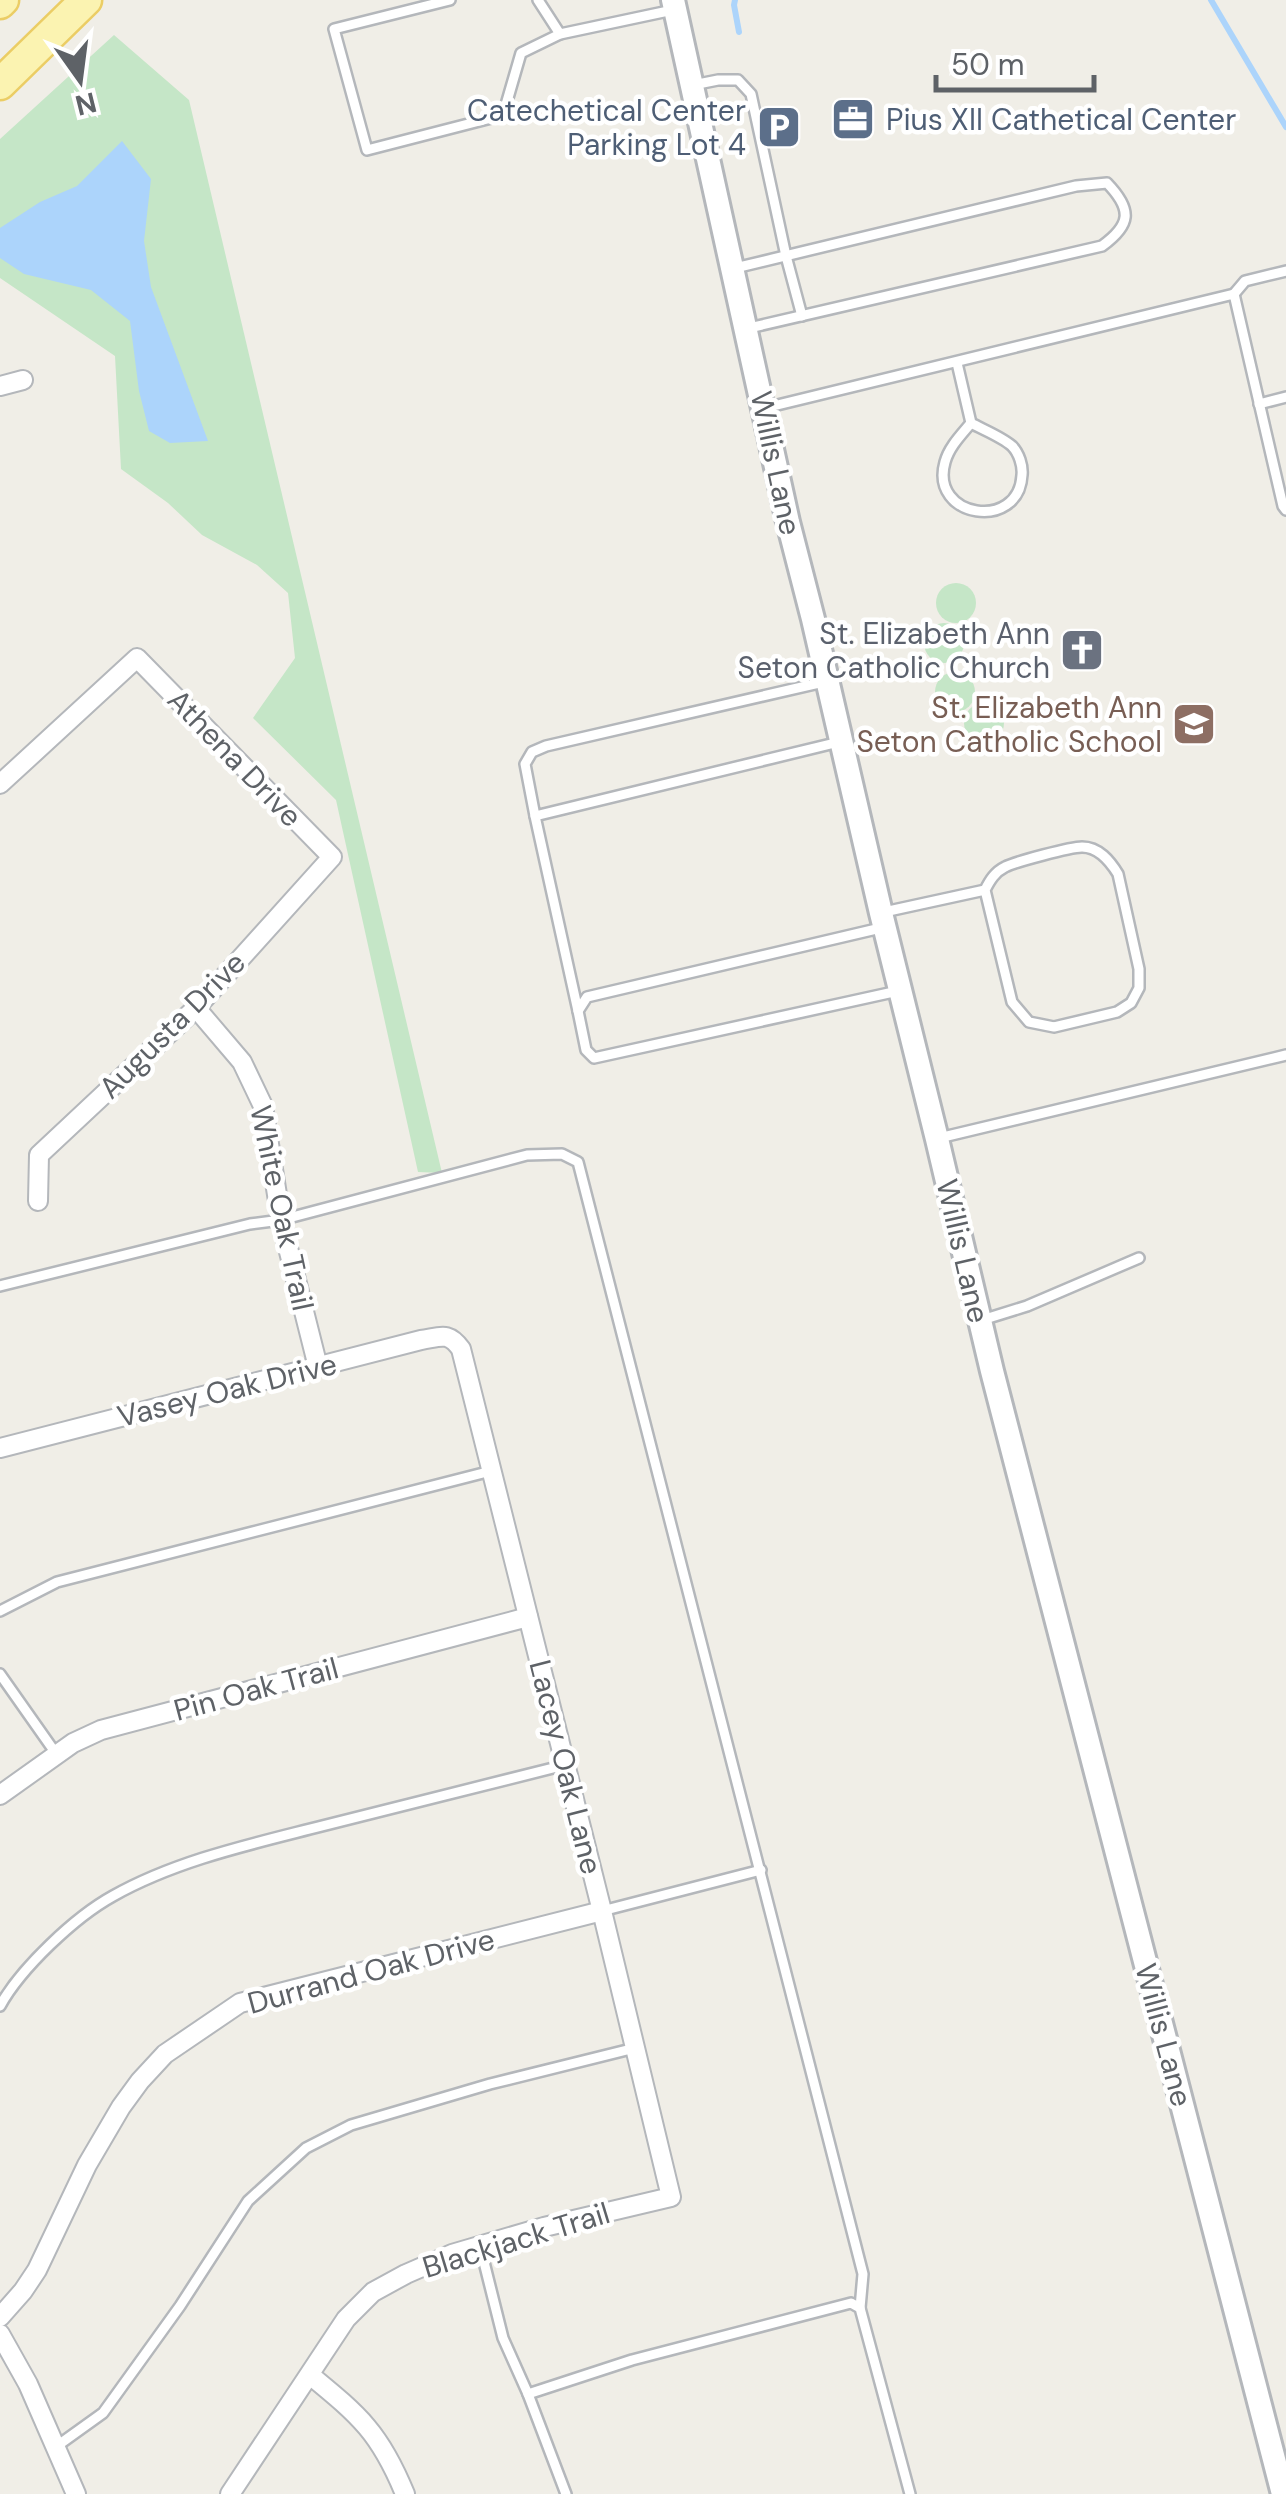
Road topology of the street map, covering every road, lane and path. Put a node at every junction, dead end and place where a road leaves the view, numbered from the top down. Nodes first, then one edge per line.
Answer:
1 (86, 0) edge
2 (450, 0) edge
3 (538, 0) edge
4 (674, 5) edge
5 (560, 34) junction
6 (0, 84) edge
7 (692, 85) junction
8 (786, 256) junction
9 (733, 268) junction
10 (1286, 271) edge
11 (1234, 294) junction
12 (802, 316) junction
13 (746, 329) junction
14 (957, 363) junction
15 (23, 380) dead end
16 (0, 386) edge
17 (1286, 398) edge
18 (1259, 404) junction
19 (764, 408) junction
20 (972, 423) junction
21 (1286, 510) edge
22 (828, 681) junction
23 (842, 741) junction
24 (0, 784) edge
25 (535, 816) junction
26 (332, 857) joint
27 (984, 890) junction
28 (883, 920) junction
29 (900, 991) junction
30 (196, 1008) junction
31 (578, 1011) junction
32 (1286, 1055) edge
33 (937, 1139) junction
34 (38, 1201) dead end
35 (280, 1220) junction
36 (1139, 1258) dead end
37 (0, 1286) edge
38 (980, 1321) junction
39 (454, 1339) joint
40 (318, 1366) junction
41 (0, 1448) edge
42 (491, 1471) junction
43 (0, 1612) edge
44 (528, 1617) junction
45 (0, 1674) edge
46 (57, 1755) junction
47 (565, 1765) junction
48 (0, 1795) edge
49 (761, 1870) junction
50 (602, 1912) junction
51 (0, 2006) edge
52 (635, 2048) junction
53 (670, 2197) joint
54 (480, 2246) junction
55 (860, 2308) junction
56 (0, 2318) edge
57 (0, 2334) edge
58 (310, 2375) junction
59 (528, 2394) junction
60 (56, 2447) junction
61 (234, 2492) edge
62 (76, 2494) edge
63 (404, 2494) edge
64 (566, 2494) edge
65 (910, 2494) edge
66 (1283, 2494) edge

1 - 6 main road
2 - 5 lane
3 - 5 lane
4 - 5 lane
4 - 7 street, Willis Lane
7 - 8 lane
7 - 9 street, Willis Lane
8 - 9 lane
8 - 12 lane
8 - 12 lane
9 - 13 street, Willis Lane
10 - 11 lane
11 - 14 lane
11 - 18 lane
12 - 13 lane
13 - 19 street, Willis Lane
14 - 19 lane
14 - 20 lane
15 - 16 street
17 - 18 lane
18 - 21 lane
19 - 22 street, Willis Lane
20 - 20 lane
22 - 23 street, Willis Lane
22 - 25 lane
23 - 25 lane
23 - 28 street, Willis Lane
24 - 26 street, Athena Drive
25 - 31 lane
26 - 30 street, Augusta Drive
27 - 27 lane
27 - 28 lane
28 - 29 street, Willis Lane
28 - 31 lane
29 - 31 lane
29 - 33 street, Willis Lane
30 - 34 street, Augusta Drive
30 - 35 street, White Oak Trail
32 - 33 lane
33 - 38 street, Willis Lane
35 - 37 lane
35 - 40 street, White Oak Trail
35 - 49 lane
36 - 38 lane
38 - 66 street, Willis Lane
39 - 40 street, Vasey Oak Drive
39 - 42 street, Lacey Oak Lane
40 - 41 street, Vasey Oak Drive
42 - 43 lane
42 - 44 street, Lacey Oak Lane
44 - 46 street, Pin Oak Trail
44 - 47 street, Lacey Oak Lane
45 - 46 lane
46 - 48 street, Pin Oak Trail
47 - 50 street, Lacey Oak Lane
47 - 51 lane
49 - 50 lane
49 - 55 lane
50 - 52 street, Lacey Oak Lane
50 - 56 street, Durrand Oak Drive
52 - 53 street, Lacey Oak Lane
52 - 60 lane
53 - 54 street, Blackjack Trail
54 - 58 street, Blackjack Trail
54 - 59 lane
55 - 59 lane
55 - 65 lane
57 - 60 street
58 - 61 street, Blackjack Trail
58 - 63 street
59 - 64 lane
60 - 62 street

